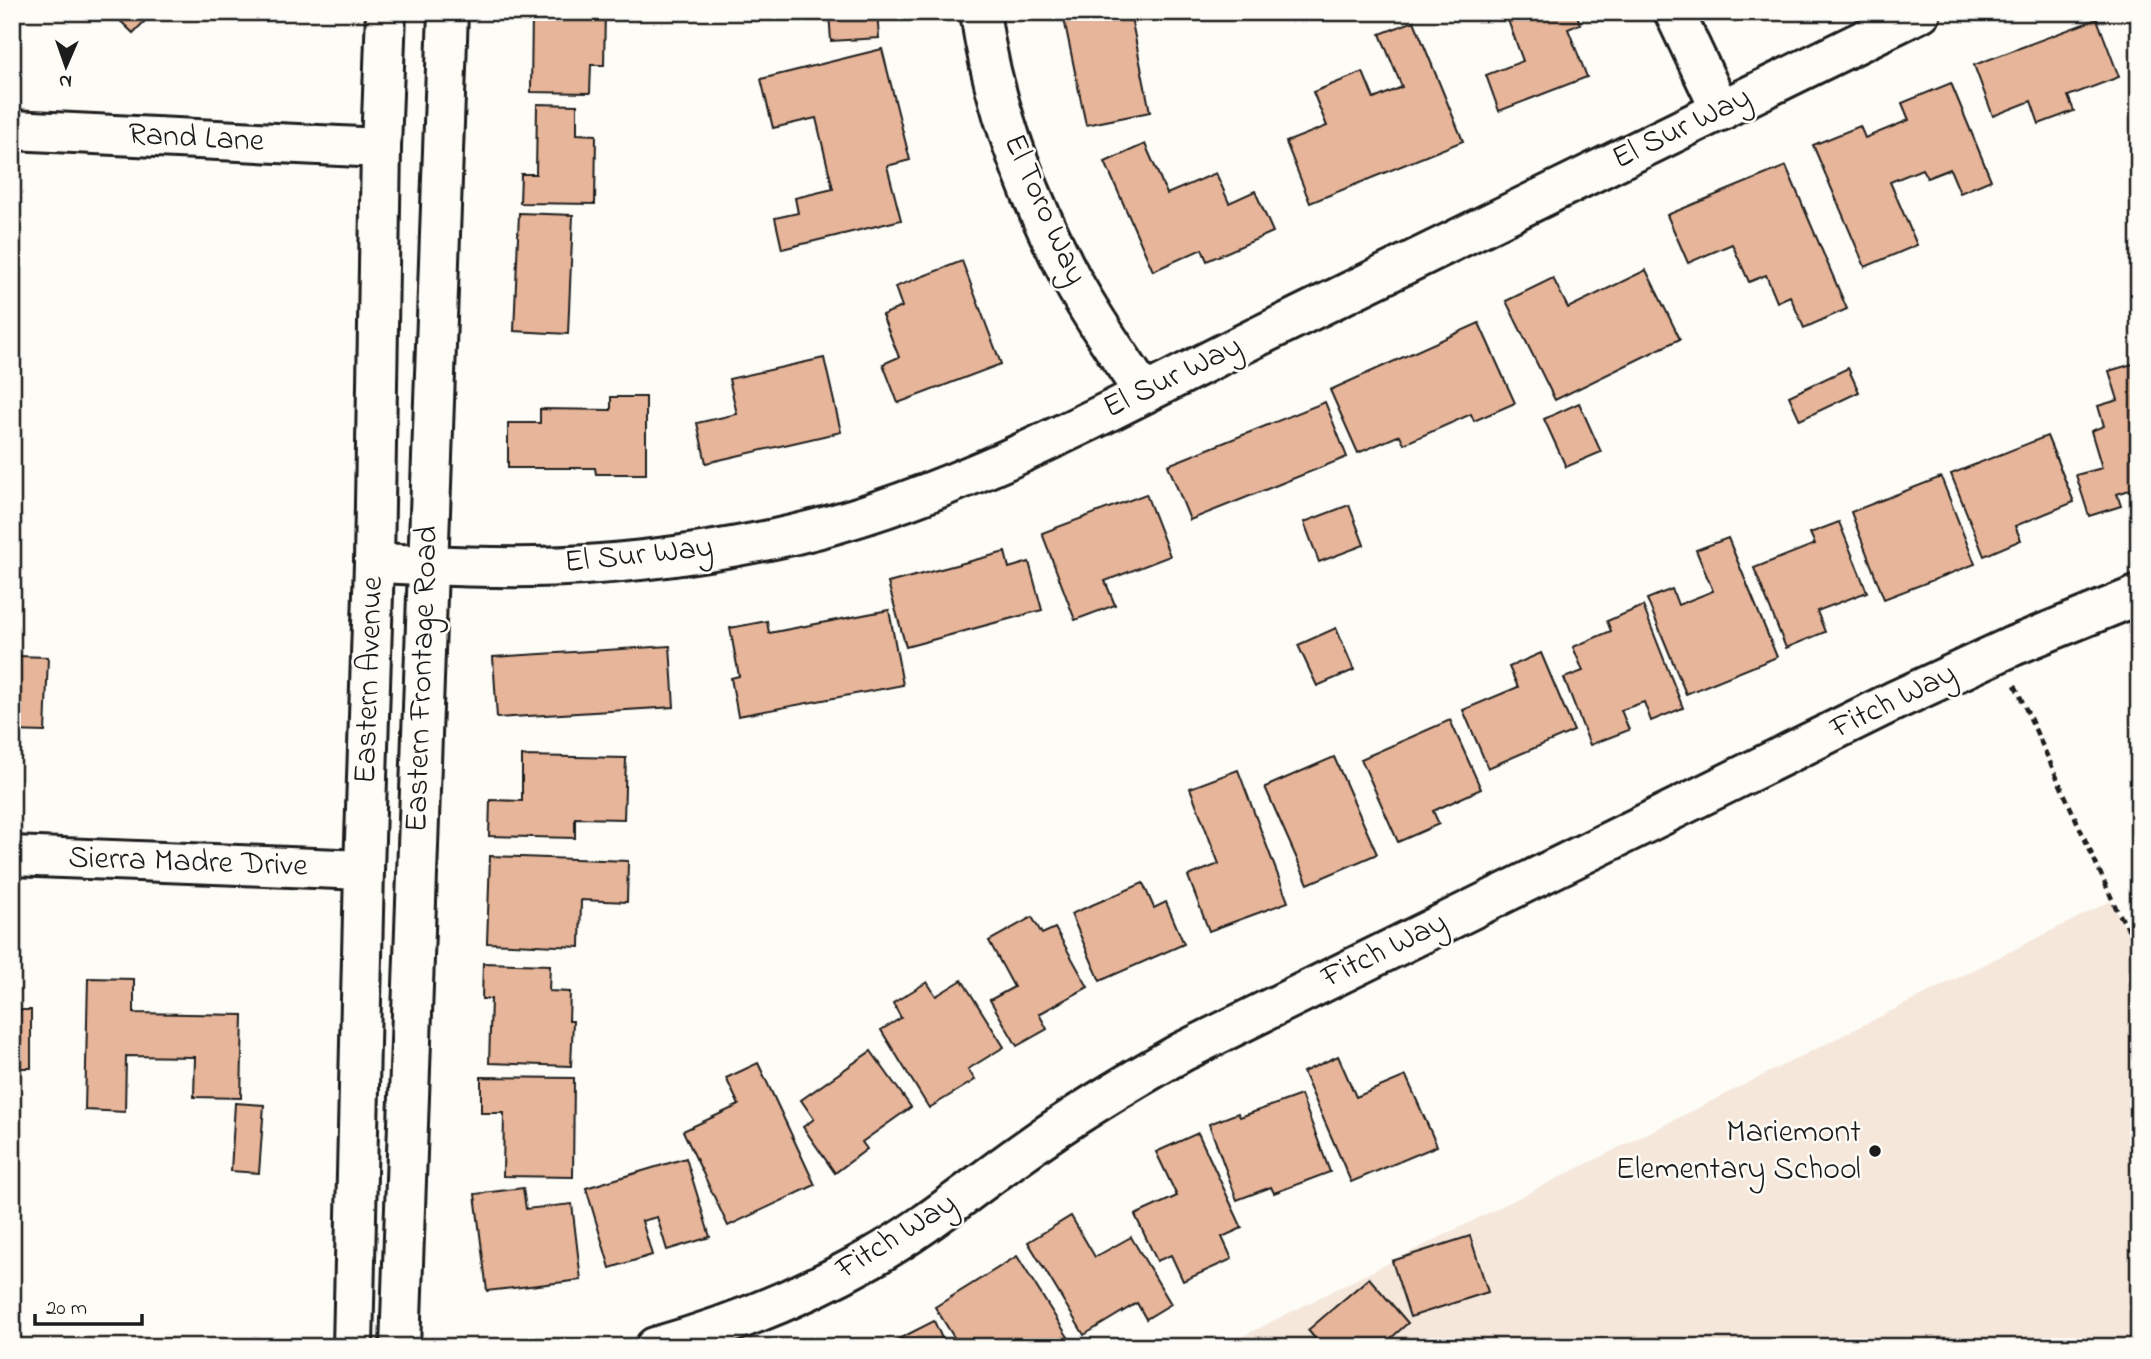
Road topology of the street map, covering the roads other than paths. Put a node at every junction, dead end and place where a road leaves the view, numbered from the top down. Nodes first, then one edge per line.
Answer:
1 (386, 12) edge
2 (448, 12) edge
3 (980, 12) edge
4 (1674, 12) edge
5 (1921, 12) edge
6 (1721, 111) junction
7 (12, 130) edge
8 (380, 148) junction
9 (1144, 393) junction
10 (374, 563) junction
11 (427, 565) junction
12 (2139, 595) edge
13 (12, 856) edge
14 (364, 870) junction
15 (354, 1347) edge
16 (400, 1347) edge
17 (655, 1347) edge

1 - 8 street, Eastern Avenue
2 - 11 street, Eastern Frontage Road
3 - 9 street, El Toro Way
4 - 6 street
5 - 6 street, El Sur Way
6 - 9 street, El Sur Way
7 - 8 street, Rand Lane
8 - 10 street, Eastern Avenue
9 - 11 street, El Sur Way
10 - 11 street, El Sur Way
10 - 14 street, Eastern Avenue
11 - 16 street, Eastern Frontage Road
12 - 17 street, Fitch Way
13 - 14 street, Sierra Madre Drive
14 - 15 street, Eastern Avenue

